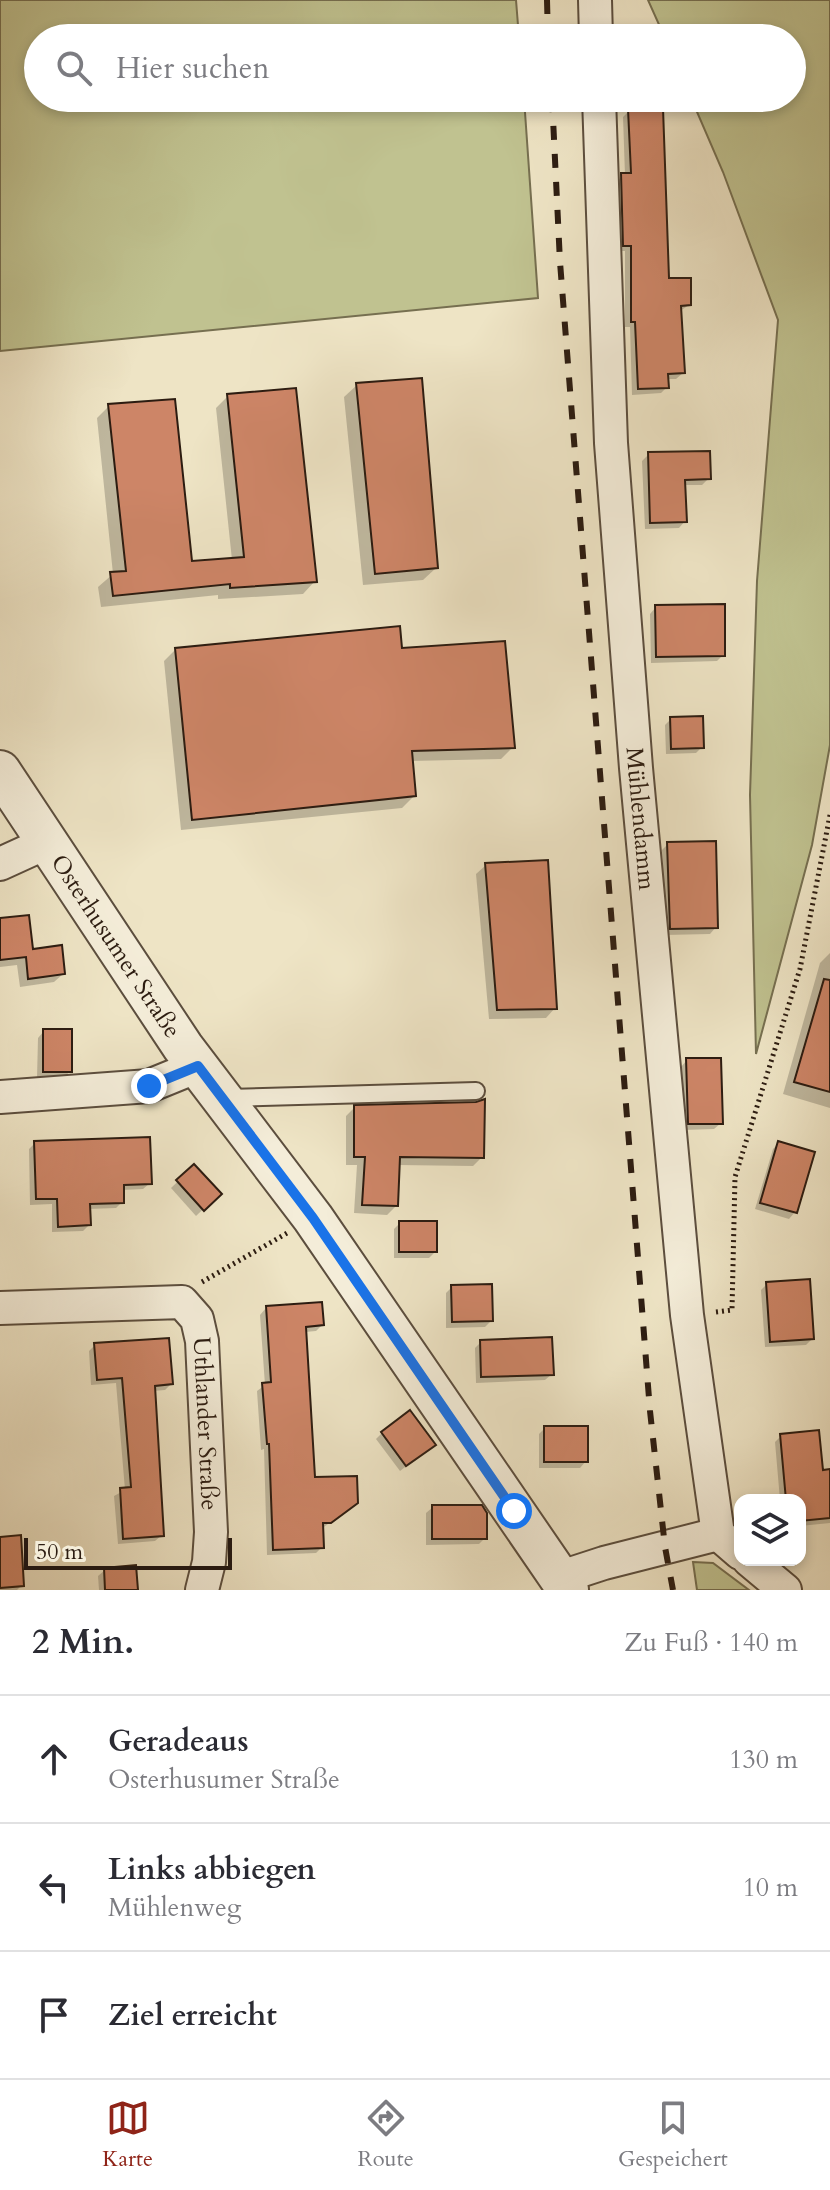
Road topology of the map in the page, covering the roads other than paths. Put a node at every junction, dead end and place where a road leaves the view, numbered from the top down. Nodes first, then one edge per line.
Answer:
1 (595, 0) edge
2 (596, 24) edge
3 (599, 112) edge
4 (0, 771) edge
5 (46, 843) junction
6 (0, 864) edge
7 (198, 1066) junction
8 (476, 1091) dead end
9 (0, 1097) edge
10 (223, 1099) junction
11 (0, 1308) edge
12 (729, 1544) edge
13 (756, 1566) edge
14 (565, 1583) edge
15 (202, 1590) edge
16 (785, 1590) edge

1 - 2 street
3 - 12 street, Mühlendamm
4 - 5 street, Osterhusumer Straße
5 - 6 street
5 - 7 street, Osterhusumer Straße
7 - 9 street
7 - 10 street, Osterhusumer Straße
8 - 10 lane
10 - 14 street, Osterhusumer Straße
11 - 15 street, Uthlander Straße
12 - 14 street, Mühlendamm
13 - 16 street

